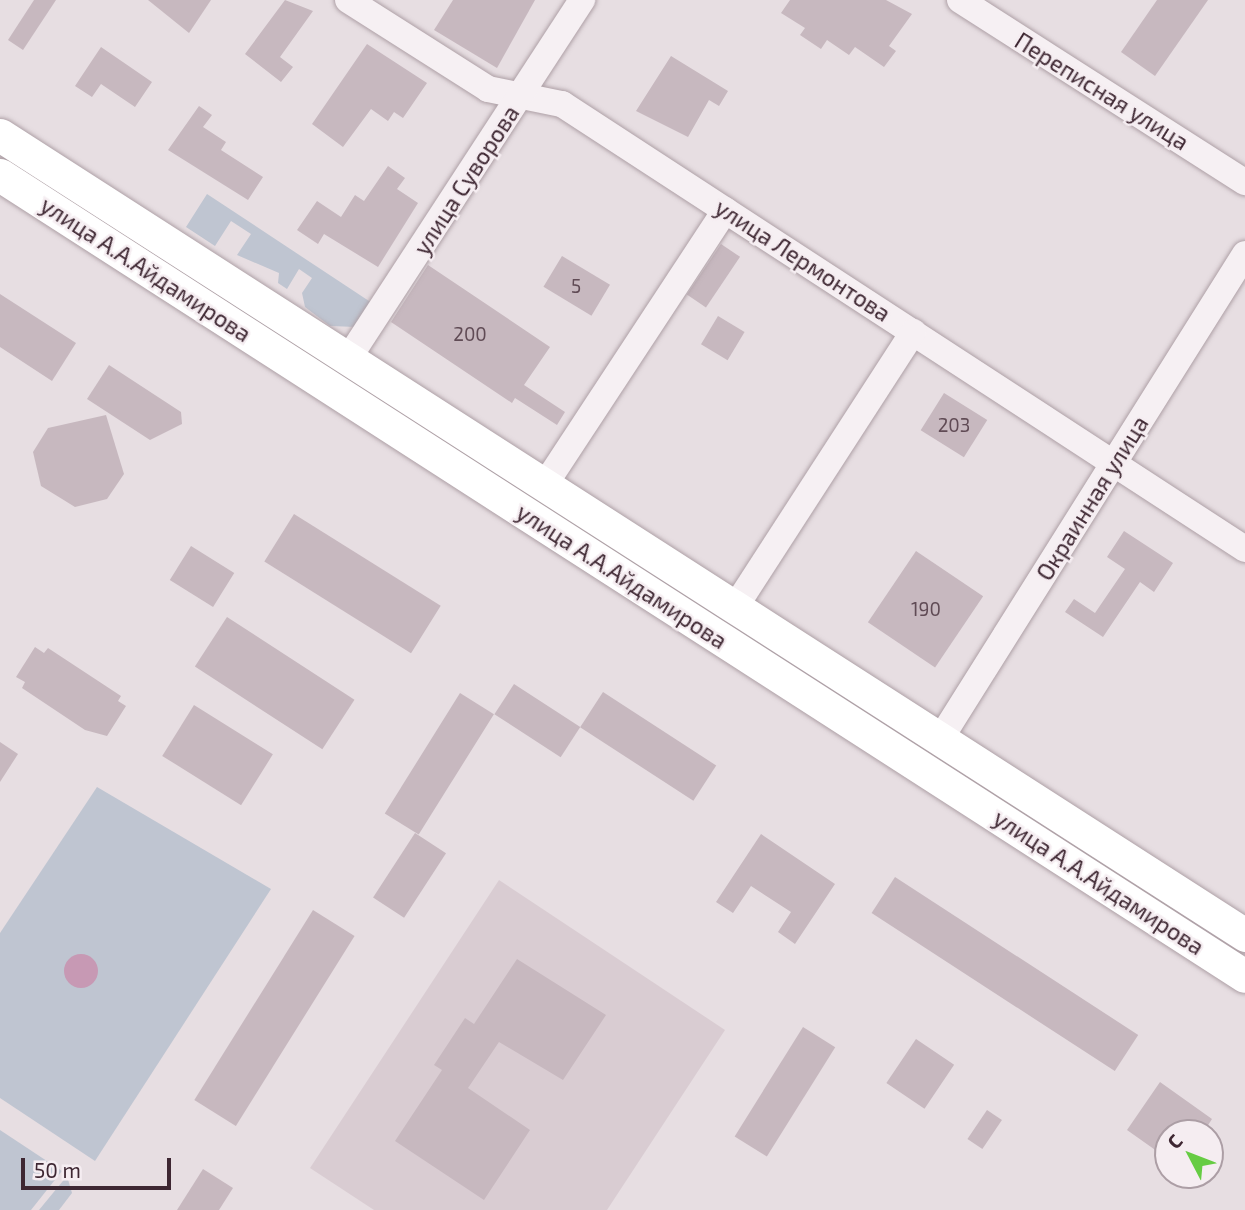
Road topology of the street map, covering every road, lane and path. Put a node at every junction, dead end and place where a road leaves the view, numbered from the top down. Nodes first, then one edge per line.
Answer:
1 (348, 0) edge
2 (582, 0) edge
3 (960, 0) edge
4 (521, 96) junction
5 (0, 135) edge
6 (0, 175) edge
7 (1245, 182) edge
8 (725, 210) junction
9 (1245, 254) edge
10 (913, 332) junction
11 (348, 359) junction
12 (1115, 462) junction
13 (544, 486) junction
14 (1245, 549) edge
15 (734, 609) junction
16 (939, 741) junction
17 (1245, 936) edge
18 (1245, 976) edge

1 - 4 street, улица Лермонтова
2 - 4 street, улица Суворова
3 - 7 street, Переписная улица
4 - 8 street, улица Лермонтова
4 - 11 street, улица Суворова
5 - 11 main road, улица А.А.Айдамирова
6 - 18 main road, улица А.А.Айдамирова
8 - 10 street, улица Лермонтова
8 - 13 street
9 - 12 street, Окраинная улица
10 - 12 street, улица Лермонтова
10 - 15 street
11 - 13 main road, улица А.А.Айдамирова
12 - 14 street, улица Лермонтова
12 - 16 street, Окраинная улица
13 - 15 main road, улица А.А.Айдамирова
15 - 16 main road, улица А.А.Айдамирова
16 - 17 main road, улица А.А.Айдамирова

